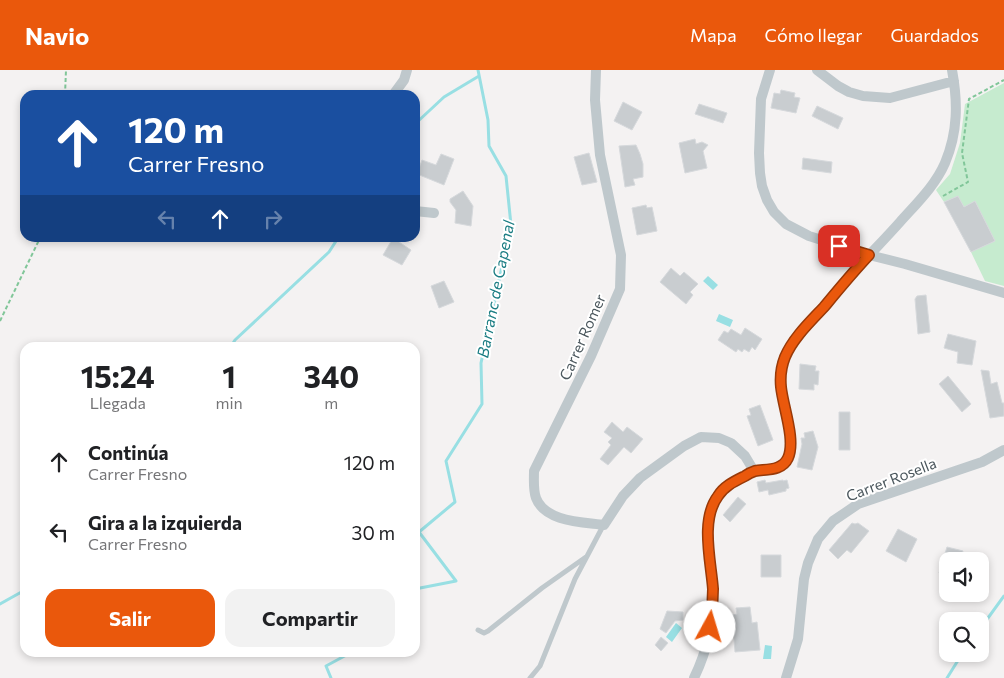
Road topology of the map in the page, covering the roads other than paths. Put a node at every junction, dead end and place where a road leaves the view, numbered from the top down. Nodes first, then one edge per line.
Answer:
1 (407, 70) edge
2 (596, 70) edge
3 (770, 70) edge
4 (817, 70) edge
5 (953, 75) edge
6 (397, 90) edge
7 (420, 212) edge
8 (434, 213) dead end
9 (869, 255) junction
10 (1004, 293) edge
11 (1004, 450) edge
12 (754, 471) junction
13 (604, 525) junction
14 (587, 556) junction
15 (478, 630) dead end
16 (530, 678) edge
17 (694, 678) edge
18 (786, 678) edge

1 - 6 street
2 - 13 street, Carrer Romer
3 - 9 street
4 - 5 street
5 - 9 street
7 - 8 street
9 - 10 street
9 - 12 street
11 - 18 street, Carrer Rosella
12 - 13 street
12 - 17 street
13 - 14 lane
14 - 15 lane
14 - 16 lane

